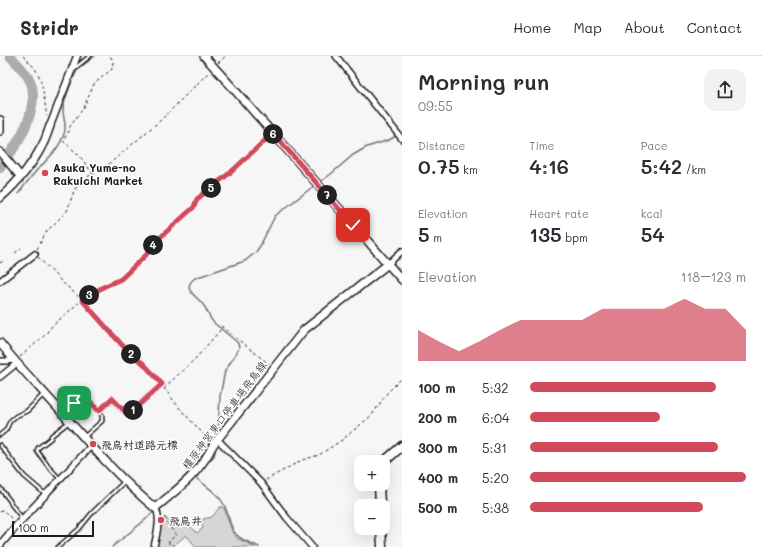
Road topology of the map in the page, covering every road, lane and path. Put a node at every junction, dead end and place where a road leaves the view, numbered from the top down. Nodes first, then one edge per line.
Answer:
1 (23, 56) edge
2 (77, 56) edge
3 (90, 56) edge
4 (110, 56) edge
5 (204, 56) edge
6 (226, 56) edge
7 (336, 56) edge
8 (214, 67) junction
9 (73, 69) junction
10 (0, 120) edge
11 (50, 126) junction
12 (0, 131) edge
13 (273, 133) junction
14 (401, 139) edge
15 (0, 152) edge
16 (93, 174) dead end
17 (21, 177) junction
18 (0, 198) edge
19 (21, 248) dead end
20 (402, 251) edge
21 (15, 253) dead end
22 (35, 254) junction
23 (6, 259) dead end
24 (0, 264) edge
25 (388, 264) junction
26 (402, 280) edge
27 (0, 281) edge
28 (82, 300) junction
29 (221, 326) dead end
30 (223, 327) junction
31 (0, 343) edge
32 (0, 361) edge
33 (15, 362) junction
34 (274, 368) junction
35 (0, 377) edge
36 (402, 378) edge
37 (162, 384) junction
38 (164, 389) junction
39 (44, 394) junction
40 (99, 411) junction
41 (62, 414) junction
42 (69, 422) junction
43 (0, 435) edge
44 (84, 438) junction
45 (215, 442) junction
46 (0, 445) edge
47 (92, 446) junction
48 (402, 446) edge
49 (390, 456) edge
50 (60, 478) junction
51 (125, 481) junction
52 (261, 483) junction
53 (0, 488) edge
54 (46, 494) junction
55 (155, 508) junction
56 (0, 512) edge
57 (23, 518) junction
58 (165, 520) dead end
59 (16, 525) junction
60 (381, 535) edge
61 (0, 545) edge
62 (58, 547) edge
63 (154, 547) edge
64 (169, 547) edge
65 (312, 547) edge
66 (382, 547) edge

1 - 11 path
2 - 9 street
3 - 9 lane
4 - 16 path
5 - 8 main road
6 - 8 path
7 - 14 street
8 - 13 main road
8 - 22 path
9 - 11 street
10 - 12 main road
11 - 17 main road
13 - 25 main road
13 - 28 path
15 - 17 main road
17 - 18 main road
19 - 21 path
20 - 25 street
22 - 27 street
22 - 28 path
23 - 24 path
25 - 26 main road
25 - 34 main road, 橿原神宮東口停車場飛鳥線
28 - 33 path
28 - 37 path
29 - 30 path
30 - 34 path
30 - 38 path
31 - 33 main road
32 - 33 street
33 - 35 street
33 - 39 main road
34 - 45 main road, 橿原神宮東口停車場飛鳥線
36 - 52 path
37 - 38 path
37 - 40 lane
38 - 45 path
39 - 41 main road
39 - 43 lane
40 - 41 lane
40 - 44 lane
41 - 42 main road
42 - 44 main road
42 - 50 lane
44 - 47 main road
45 - 52 street
45 - 55 main road, 橿原神宮東口停車場飛鳥線
46 - 54 lane
47 - 50 street
47 - 51 main road
48 - 49 main road
50 - 54 street
51 - 55 main road
51 - 62 lane
52 - 65 street
53 - 57 lane
54 - 57 street
55 - 63 street
56 - 59 path
57 - 59 street
58 - 64 path
59 - 61 street
60 - 66 main road

